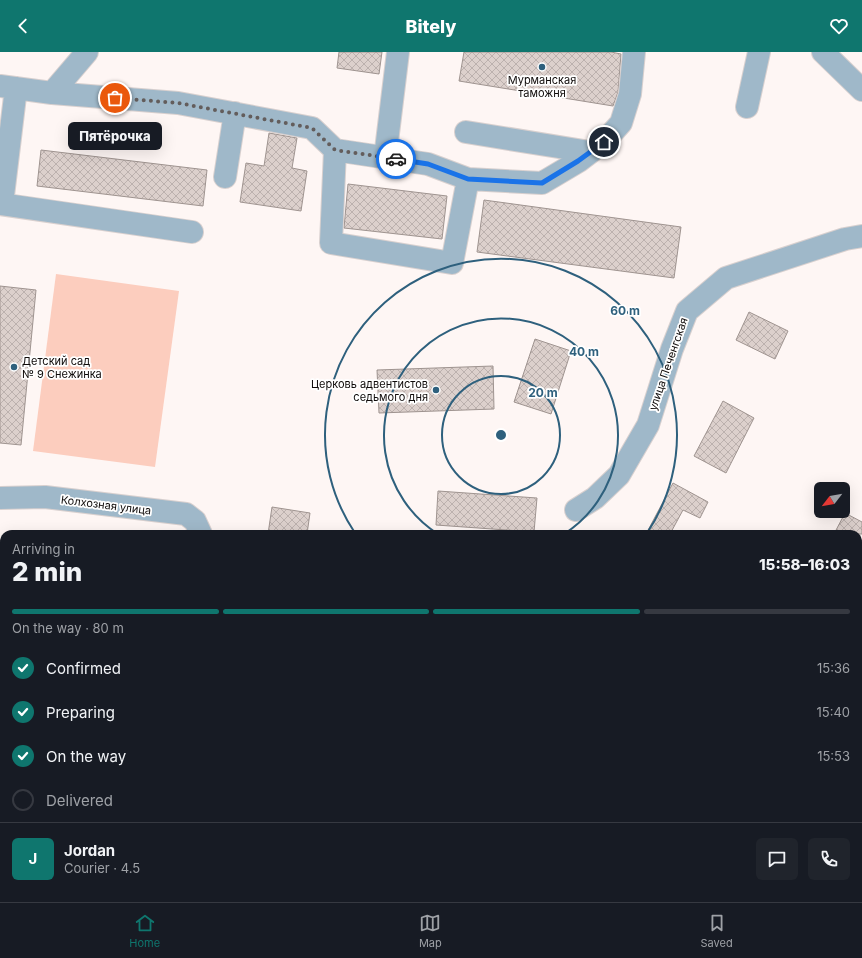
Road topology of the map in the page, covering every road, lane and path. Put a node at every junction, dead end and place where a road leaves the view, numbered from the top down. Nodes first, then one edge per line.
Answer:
1 (87, 52) edge
2 (398, 52) edge
3 (634, 52) edge
4 (759, 52) edge
5 (823, 52) edge
6 (8, 87) edge
7 (862, 90) edge
8 (52, 93) junction
9 (747, 107) dead end
10 (235, 114) junction
11 (466, 132) dead end
12 (335, 150) junction
13 (590, 152) junction
14 (385, 158) junction
15 (226, 177) dead end
16 (468, 179) junction
17 (1, 204) edge
18 (192, 232) dead end
19 (862, 236) edge
20 (0, 498) edge
21 (576, 510) dead end
22 (199, 530) edge

1 - 8 street
2 - 14 street
3 - 13 street
4 - 9 street
5 - 7 street
6 - 8 street
6 - 17 street
8 - 10 street
10 - 12 street
10 - 15 street
11 - 13 street
12 - 14 street
12 - 16 street
13 - 16 street
14 - 16 street
17 - 18 street
19 - 21 street, улица Печенгская
20 - 22 street, Колхозная улица

